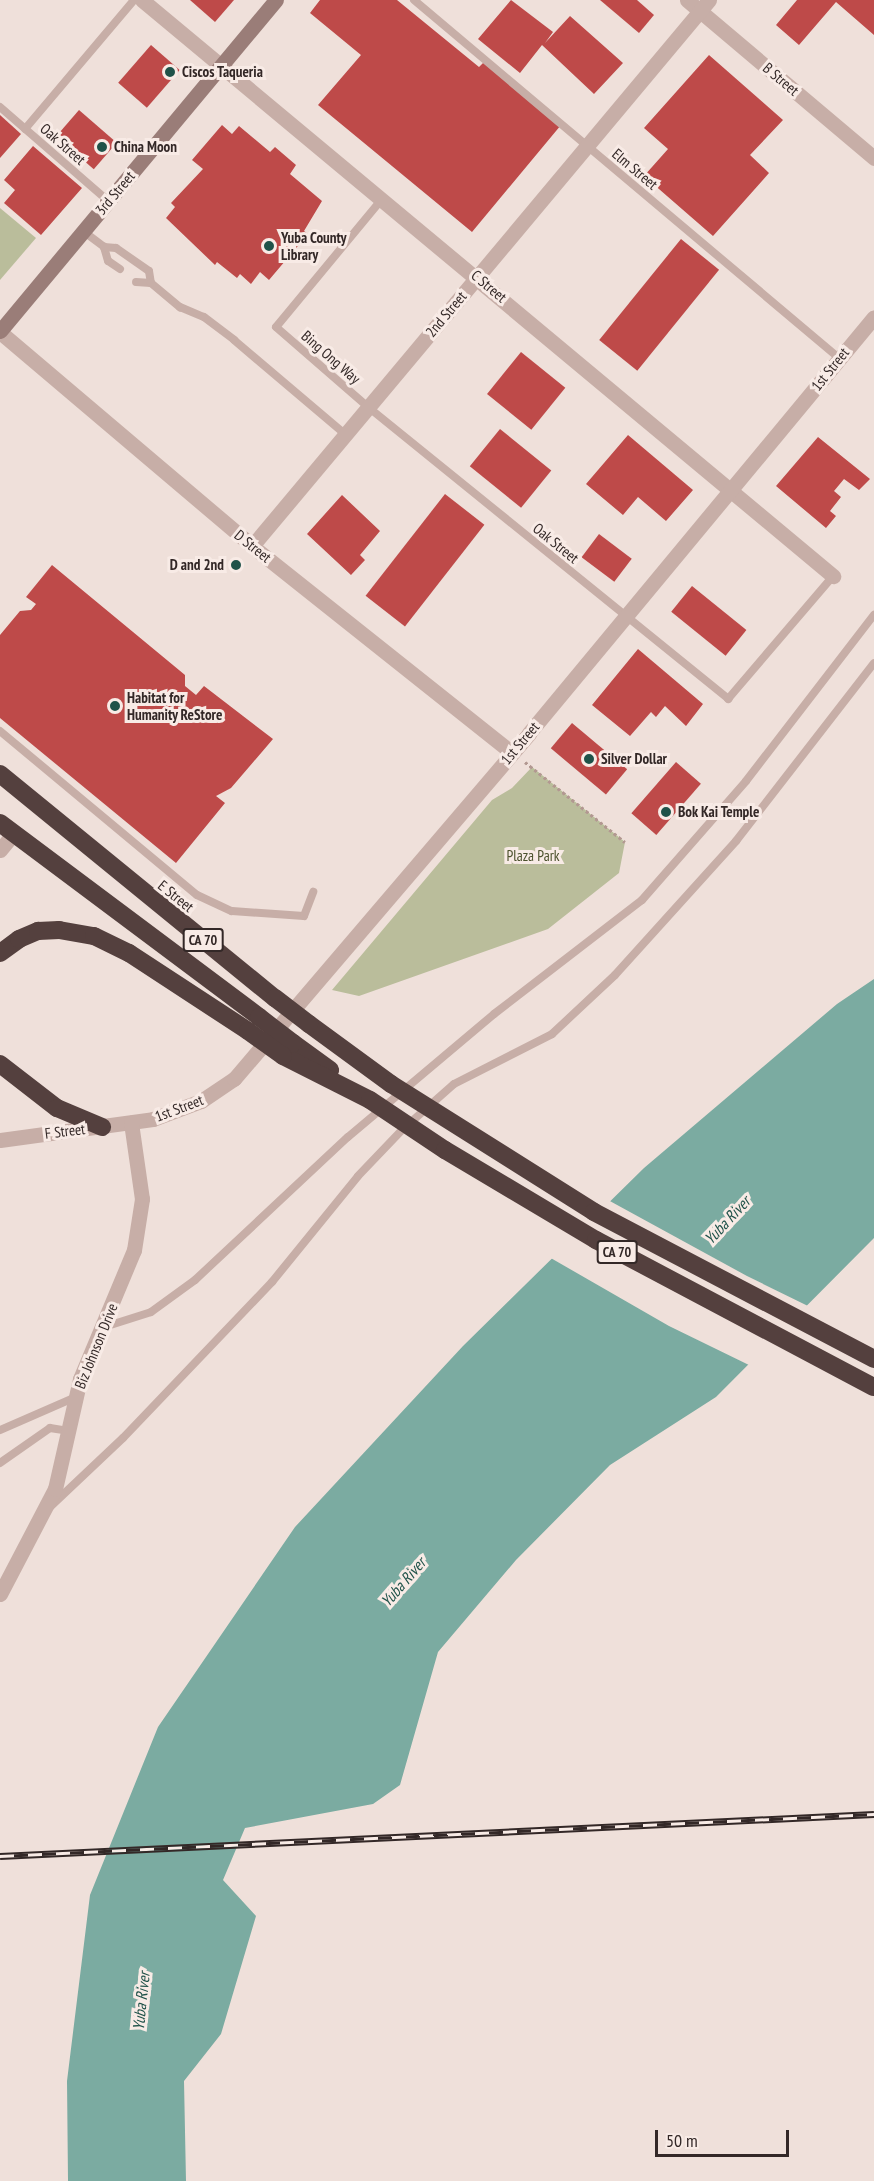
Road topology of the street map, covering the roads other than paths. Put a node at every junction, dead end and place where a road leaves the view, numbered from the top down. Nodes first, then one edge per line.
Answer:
1 (134, 0) edge
2 (142, 0) edge
3 (276, 0) edge
4 (414, 0) edge
5 (687, 0) edge
6 (704, 5) edge
7 (221, 66) junction
8 (0, 107) edge
9 (25, 129) junction
10 (588, 147) junction
11 (874, 158) edge
12 (383, 198) junction
13 (108, 201) junction
14 (83, 231) junction
15 (104, 247) junction
16 (120, 269) dead end
17 (478, 276) junction
18 (136, 282) dead end
19 (151, 284) junction
20 (874, 317) edge
21 (0, 332) edge
22 (839, 358) junction
23 (368, 407) junction
24 (345, 435) junction
25 (731, 491) junction
26 (252, 546) junction
27 (833, 576) joint
28 (874, 615) edge
29 (625, 617) junction
30 (874, 663) edge
31 (0, 731) edge
32 (512, 753) junction
33 (0, 774) edge
34 (7, 829) edge
35 (0, 850) edge
36 (313, 892) dead end
37 (0, 953) edge
38 (288, 1049) junction
39 (0, 1064) edge
40 (131, 1123) junction
41 (102, 1126) junction
42 (0, 1140) edge
43 (101, 1329) junction
44 (874, 1359) edge
45 (874, 1387) edge
46 (76, 1397) junction
47 (0, 1430) edge
48 (70, 1431) junction
49 (0, 1463) edge
50 (46, 1510) junction
51 (6, 1577) edge
52 (0, 1594) edge

1 - 9 lane
2 - 7 street, C Street
3 - 7 street, 3rd Street
4 - 10 lane, Elm Street
5 - 6 street, B Street
6 - 10 street, 2nd Street
6 - 11 street, B Street
7 - 12 street, C Street
7 - 13 street, 3rd Street
8 - 9 lane, Oak Street
9 - 13 lane, Oak Street
10 - 17 street, 2nd Street
10 - 22 lane, Elm Street
12 - 17 street, C Street
12 - 23 lane, Bing Ong Way
13 - 14 street, 3rd Street
14 - 15 lane
14 - 21 street, 3rd Street
15 - 16 lane
15 - 19 lane
17 - 23 street, 2nd Street
17 - 25 street, C Street
18 - 19 lane
19 - 24 lane
20 - 22 street, 1st Street
21 - 26 street, D Street
22 - 25 street, 1st Street
23 - 24 street, 2nd Street
23 - 29 lane, Oak Street
24 - 26 street, 2nd Street
25 - 27 street, C Street
25 - 29 street, 1st Street
26 - 32 street, D Street
27 - 29 lane, Oak Street
28 - 43 lane
29 - 32 street, 1st Street
30 - 50 lane
31 - 36 lane
32 - 40 street, 1st Street
33 - 44 highway, E Street / CA 70, bridge
34 - 35 street
34 - 38 highway, CA 70, bridge
37 - 38 highway, bridge
38 - 45 highway, CA 70, bridge
39 - 41 highway
40 - 41 street, F Street
40 - 43 street, Biz Johnson Drive
41 - 42 street, F Street
43 - 46 street, Biz Johnson Drive
46 - 47 lane
46 - 48 street, Biz Johnson Drive
48 - 49 lane
48 - 50 street, Biz Johnson Drive
50 - 51 street, Biz Johnson Drive
51 - 52 street, Biz Johnson Drive

